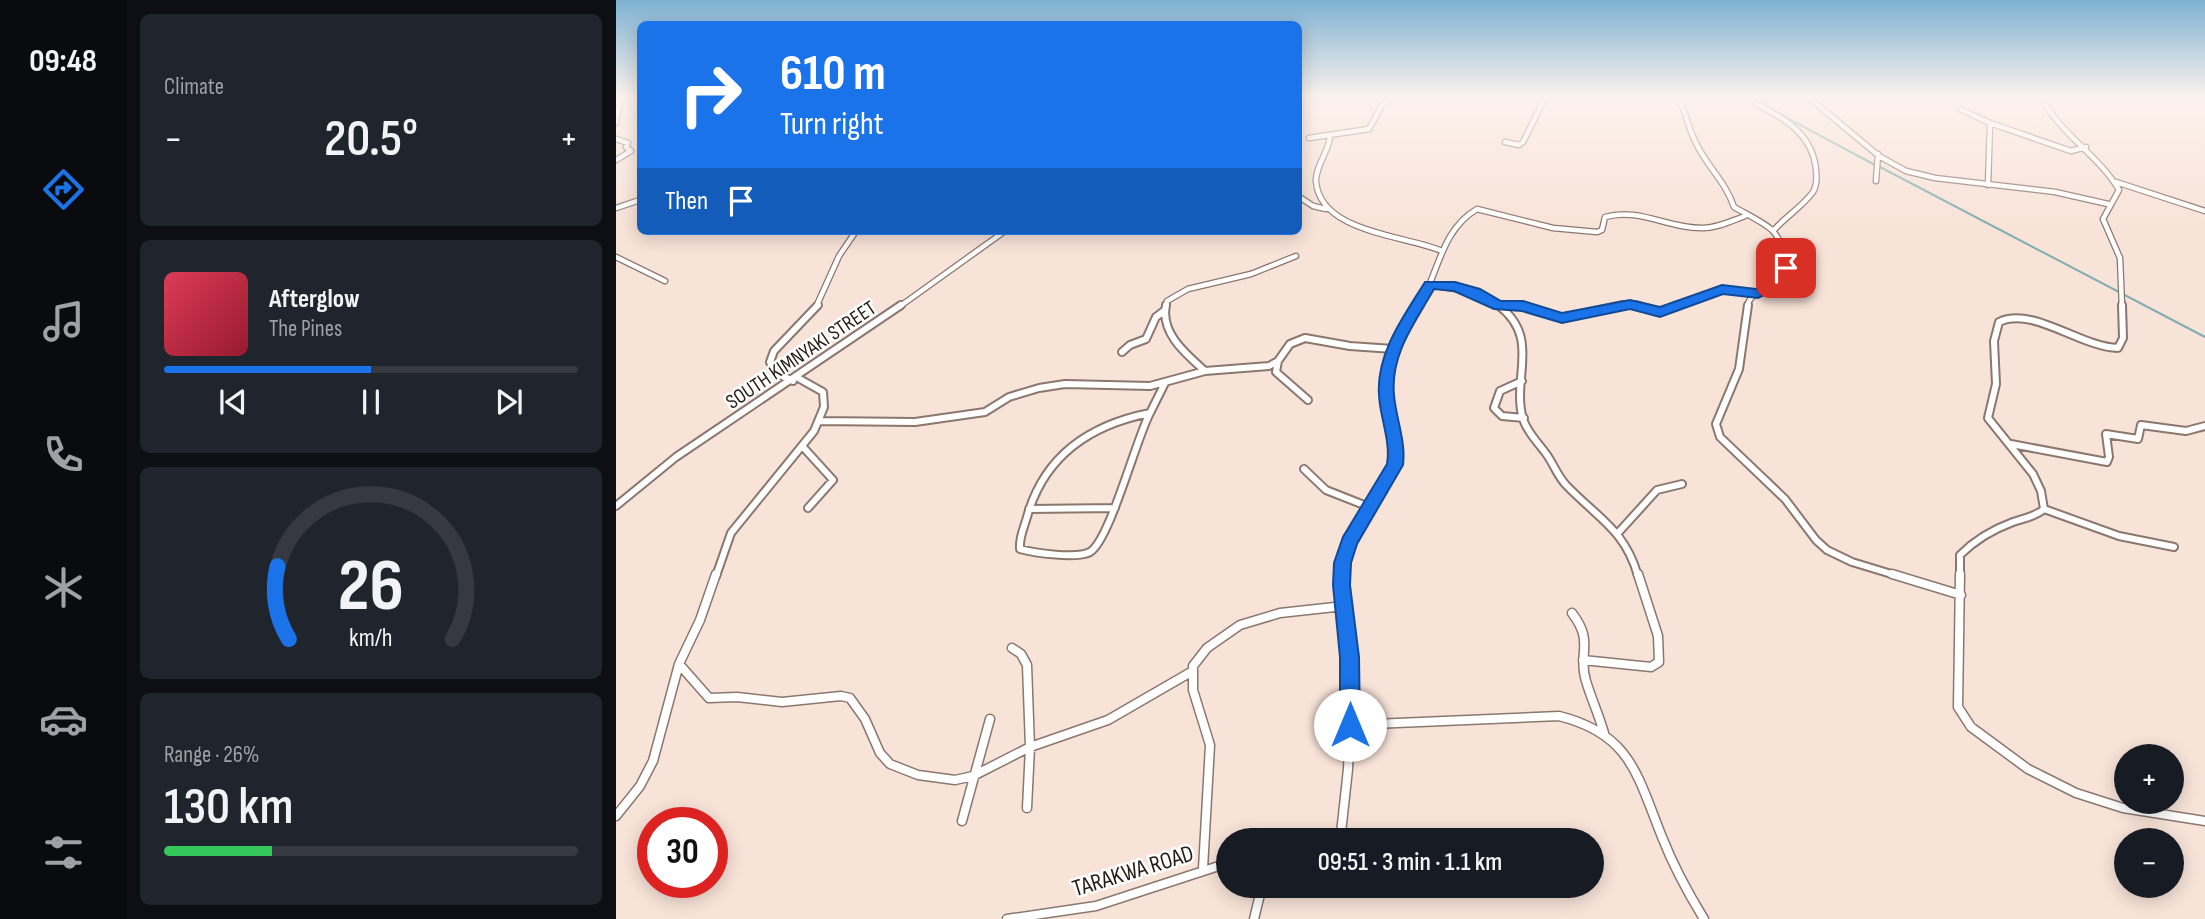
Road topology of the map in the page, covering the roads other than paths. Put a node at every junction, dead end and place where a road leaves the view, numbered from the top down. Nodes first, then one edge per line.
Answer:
1 (616, 139) edge
2 (1330, 139) edge
3 (1525, 139) edge
4 (1694, 139) edge
5 (1806, 139) edge
6 (1861, 139) edge
7 (1989, 139) edge
8 (2036, 139) edge
9 (2077, 139) edge
10 (1505, 142) dead end
11 (2086, 147) junction
12 (1878, 154) junction
13 (616, 160) edge
14 (1875, 181) dead end
15 (2116, 182) junction
16 (1988, 185) junction
17 (1302, 199) edge
18 (637, 201) edge
19 (2108, 204) junction
20 (616, 208) edge
21 (1326, 209) junction
22 (2205, 211) edge
23 (1745, 216) junction
24 (1773, 230) junction
25 (853, 235) edge
26 (999, 235) edge
27 (1442, 251) junction
28 (1296, 256) dead end
29 (616, 257) edge
30 (665, 281) dead end
31 (1430, 285) junction
32 (1758, 293) junction
33 (1499, 306) junction
34 (1164, 312) junction
35 (1393, 349) junction
36 (1122, 352) dead end
37 (1278, 362) junction
38 (1205, 371) junction
39 (796, 380) junction
40 (1522, 381) junction
41 (1165, 383) junction
42 (1308, 400) dead end
43 (1150, 413) junction
44 (1524, 418) junction
45 (819, 421) junction
46 (2205, 426) edge
47 (2009, 443) junction
48 (803, 447) junction
49 (1304, 469) dead end
50 (1682, 484) dead end
51 (616, 506) edge
52 (1368, 507) junction
53 (808, 508) dead end
54 (1115, 508) junction
55 (1029, 509) junction
56 (2043, 509) junction
57 (1618, 533) junction
58 (2174, 547) dead end
59 (1961, 595) junction
60 (1344, 606) junction
61 (1572, 613) dead end
62 (1012, 648) dead end
63 (1583, 660) junction
64 (679, 664) junction
65 (1191, 672) junction
66 (990, 719) dead end
67 (1350, 725) junction
68 (1604, 733) junction
69 (1030, 747) junction
70 (974, 776) junction
71 (1027, 808) dead end
72 (616, 816) edge
73 (962, 821) dead end
74 (2205, 821) edge
75 (1341, 828) edge
76 (1216, 866) edge
77 (1203, 869) junction
78 (1259, 898) edge
79 (1007, 919) edge
80 (1254, 919) edge
81 (1704, 919) edge

1 - 13 street
2 - 21 street
3 - 10 street
4 - 23 street
5 - 24 street
6 - 12 street
7 - 16 street
8 - 11 street
9 - 11 street
11 - 15 street
12 - 14 street
12 - 16 street
15 - 19 street
15 - 22 street
16 - 19 street
17 - 21 street
18 - 20 street
19 - 47 street
21 - 27 street
23 - 24 street
23 - 27 street
24 - 32 street
25 - 39 street
26 - 39 street, SOUTH KIMNYAKI STREET
27 - 31 street
28 - 34 street
29 - 30 street
31 - 33 street
31 - 35 street
32 - 33 street
32 - 59 street
33 - 40 street
34 - 36 street
34 - 38 street
35 - 37 street
35 - 52 street
37 - 38 street
37 - 42 street
38 - 41 street
39 - 45 street
39 - 51 street, SOUTH KIMNYAKI STREET
40 - 44 street
40 - 44 street
41 - 43 street
41 - 45 street
43 - 54 street
43 - 55 street
44 - 57 street
45 - 48 street
46 - 47 street
47 - 56 street
48 - 53 street
48 - 64 street
49 - 52 street
50 - 57 street
52 - 60 street
54 - 55 street
54 - 55 street
56 - 58 street
56 - 59 street
57 - 63 street
59 - 74 street
60 - 65 street
60 - 67 street
61 - 63 street
62 - 69 street
63 - 68 street
64 - 70 street
64 - 72 street
65 - 69 street
65 - 77 street
66 - 70 street
67 - 68 street
67 - 75 street
68 - 81 street
69 - 70 street
69 - 71 street
70 - 73 street
76 - 77 street, TARAKWA ROAD
77 - 79 street, TARAKWA ROAD
78 - 80 street

